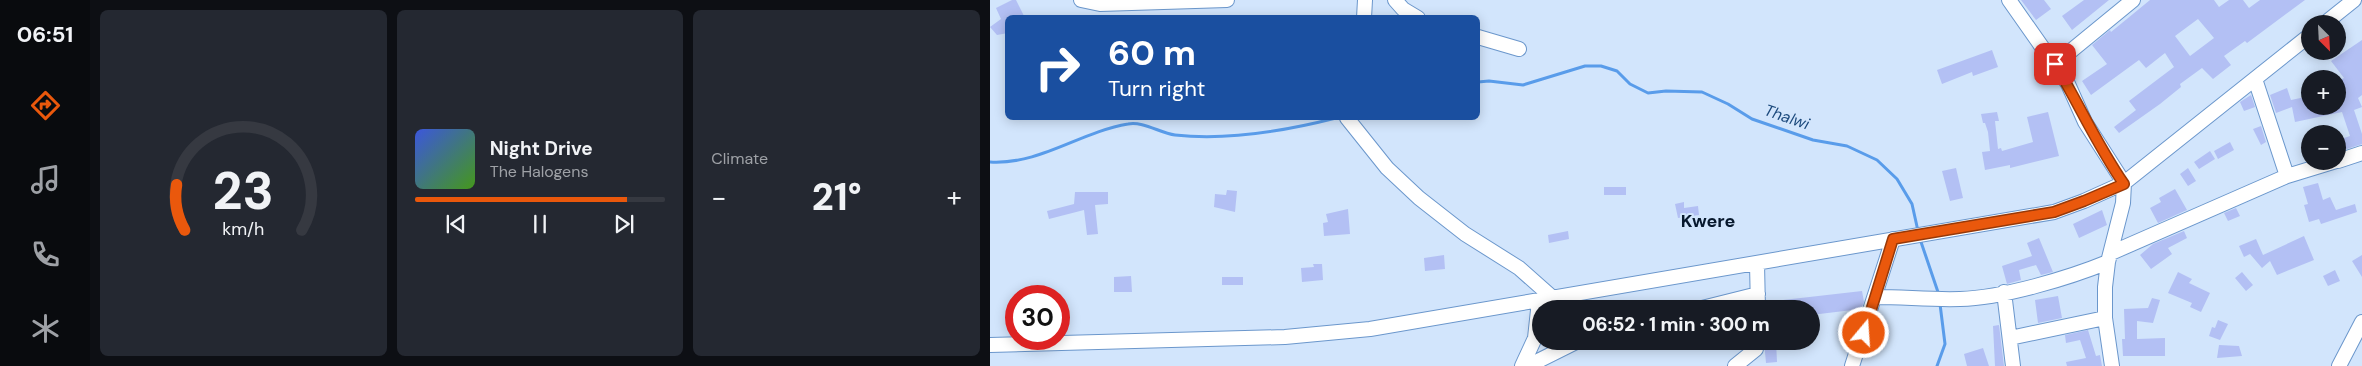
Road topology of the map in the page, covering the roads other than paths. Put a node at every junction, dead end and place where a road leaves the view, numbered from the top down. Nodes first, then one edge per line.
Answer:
1 (1081, 0) edge
2 (1227, 0) edge
3 (1365, 0) edge
4 (1396, 0) edge
5 (2009, 0) edge
6 (2133, 0) edge
7 (2354, 0) edge
8 (1364, 15) edge
9 (1413, 15) edge
10 (2335, 15) edge
11 (1480, 39) edge
12 (2301, 42) edge
13 (1520, 49) dead end
14 (2055, 64) junction
15 (2255, 79) junction
16 (1349, 120) edge
17 (2362, 153) edge
18 (2346, 158) edge
19 (2307, 170) edge
20 (2287, 176) junction
21 (2124, 184) junction
22 (1893, 239) junction
23 (2110, 257) junction
24 (1757, 264) junction
25 (2004, 292) junction
26 (1758, 294) junction
27 (1876, 296) junction
28 (1554, 298) junction
29 (1544, 300) edge
30 (1734, 300) edge
31 (1758, 300) edge
32 (1532, 302) edge
33 (2105, 318) junction
34 (2362, 322) edge
35 (2010, 338) junction
36 (990, 344) edge
37 (1532, 344) edge
38 (1560, 350) edge
39 (1751, 350) edge
40 (1756, 350) edge
41 (1522, 366) edge
42 (1528, 366) edge
43 (1734, 366) edge
44 (1755, 366) edge
45 (1852, 366) edge
46 (2013, 366) edge
47 (2112, 366) edge
48 (2339, 366) edge

1 - 2 street
3 - 8 street
4 - 9 street
5 - 14 street
6 - 14 street
7 - 10 street
11 - 13 street
12 - 15 street
14 - 21 street
15 - 20 street
15 - 21 street
16 - 28 street
17 - 18 street
19 - 20 street
20 - 23 street
21 - 22 street
21 - 23 street
22 - 24 street
22 - 27 street
23 - 25 street
23 - 33 street
24 - 26 street
24 - 28 street
25 - 27 street
25 - 35 street
26 - 30 street
26 - 31 street
27 - 45 street
28 - 29 street
32 - 36 street
33 - 35 street
33 - 47 street
34 - 48 street
35 - 46 street
37 - 41 street
38 - 42 street
39 - 43 street
40 - 44 street

